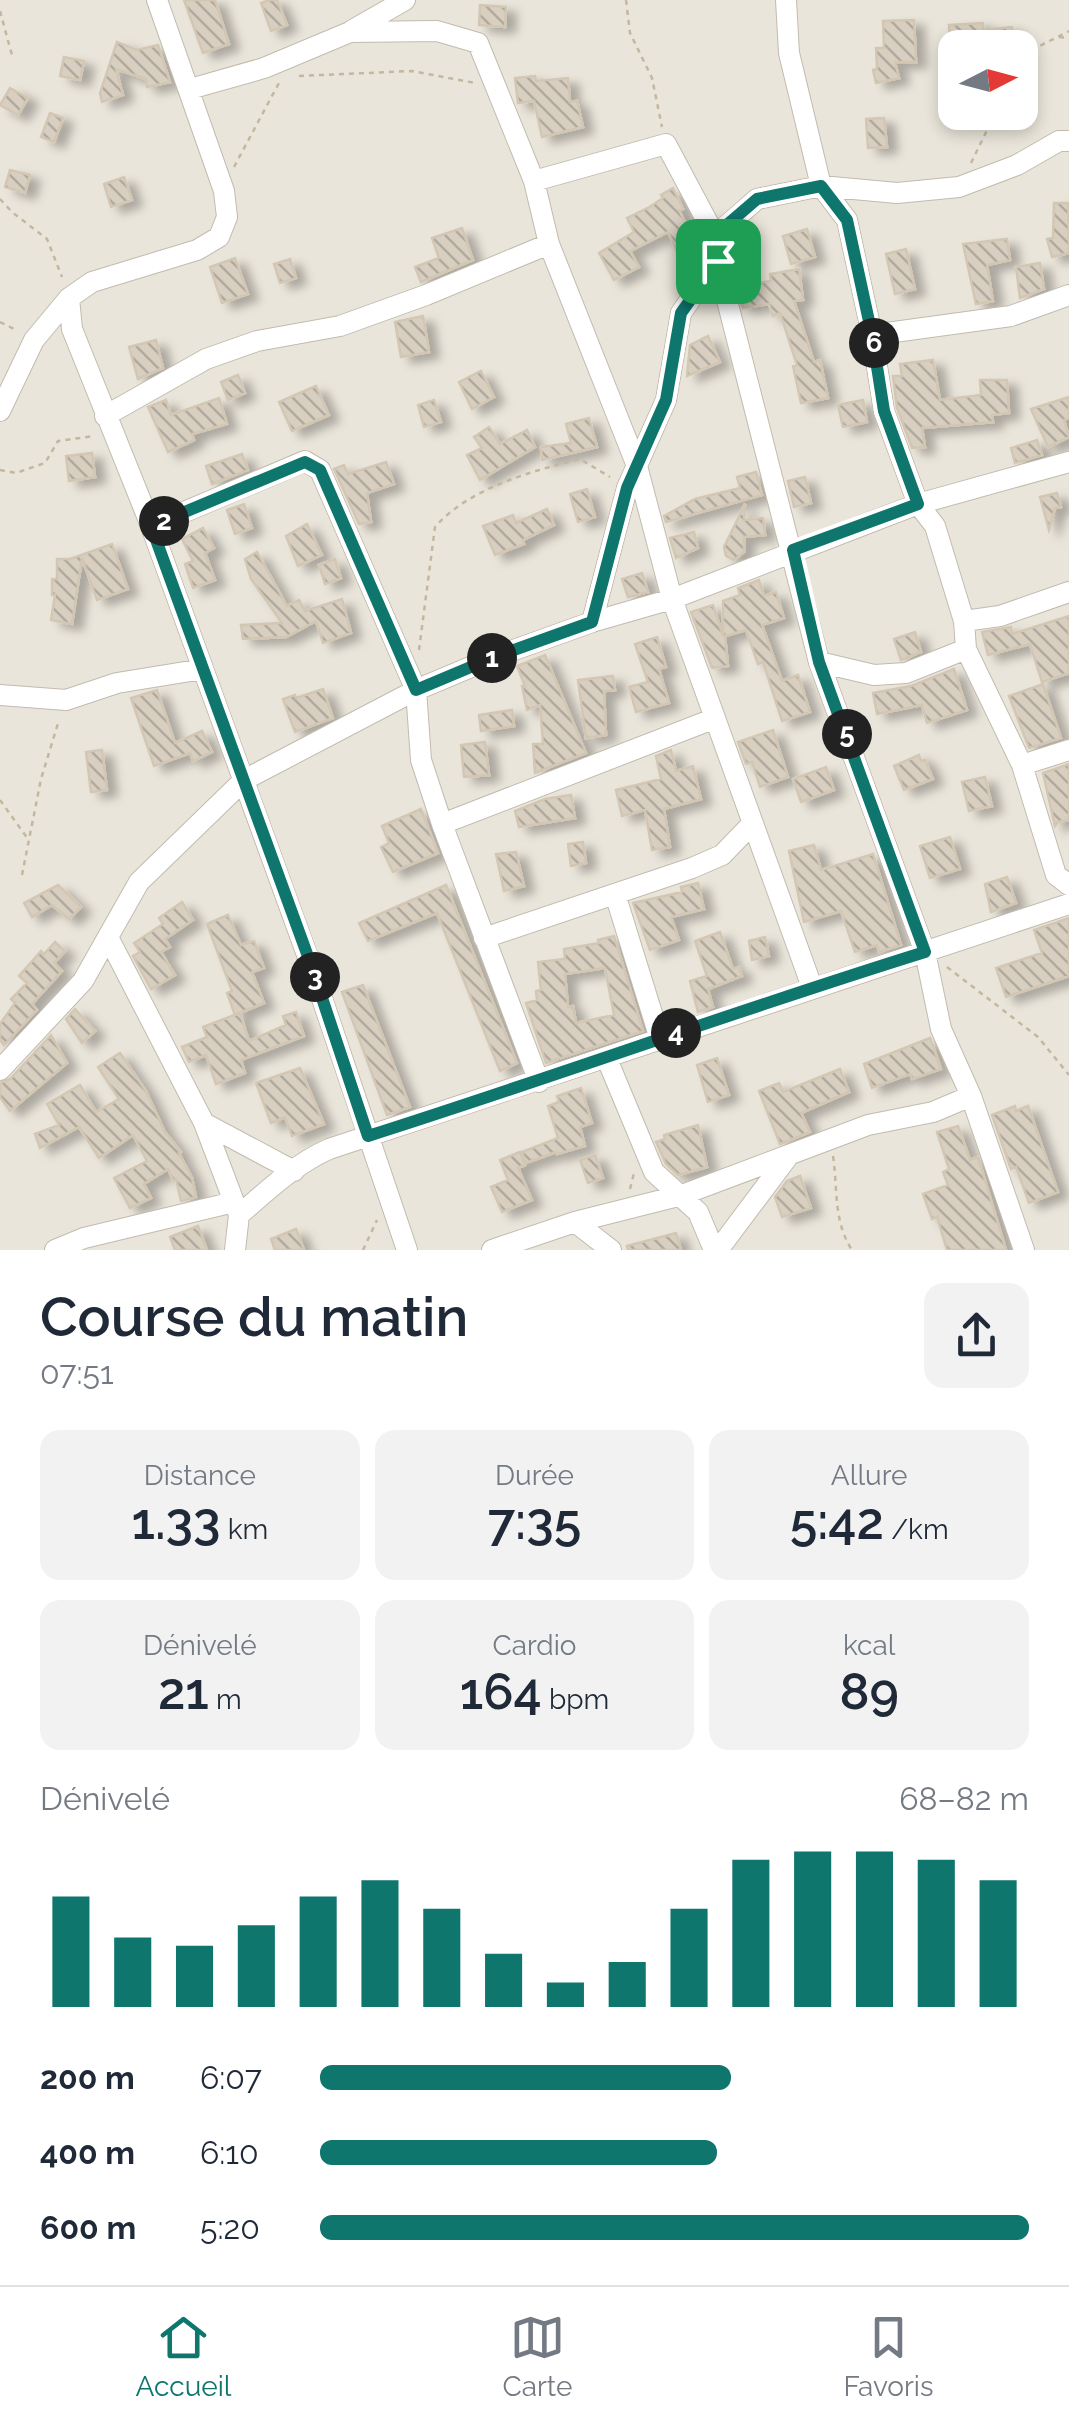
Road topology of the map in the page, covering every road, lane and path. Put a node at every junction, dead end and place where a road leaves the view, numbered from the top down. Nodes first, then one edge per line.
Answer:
1 (157, 0) edge
2 (405, 0) edge
3 (626, 0) edge
4 (786, 0) edge
5 (0, 11) edge
6 (1069, 31) edge
7 (350, 32) junction
8 (1058, 37) junction
9 (1069, 38) edge
10 (1038, 47) edge
11 (13, 58) dead end
12 (296, 64) junction
13 (496, 87) junction
14 (190, 90) junction
15 (987, 130) edge
16 (1069, 141) edge
17 (666, 144) junction
18 (534, 181) junction
19 (821, 186) junction
20 (960, 187) junction
21 (224, 190) junction
22 (0, 198) edge
23 (714, 236) junction
24 (549, 244) junction
25 (718, 261) junction
26 (1069, 295) edge
27 (70, 298) junction
28 (872, 335) junction
29 (0, 411) edge
30 (105, 416) junction
31 (1069, 462) edge
32 (637, 466) junction
33 (0, 470) edge
34 (627, 488) junction
35 (918, 504) junction
36 (151, 526) junction
37 (793, 550) junction
38 (1069, 592) edge
39 (672, 599) junction
40 (964, 621) junction
41 (592, 622) junction
42 (966, 648) junction
43 (819, 662) junction
44 (203, 669) junction
45 (414, 685) junction
46 (0, 695) edge
47 (66, 700) junction
48 (713, 719) junction
49 (1069, 750) edge
50 (1022, 765) junction
51 (244, 780) junction
52 (0, 800) edge
53 (442, 824) junction
54 (752, 824) junction
55 (29, 840) junction
56 (22, 875) dead end
57 (1069, 885) edge
58 (614, 894) junction
59 (1069, 904) edge
60 (484, 938) junction
61 (110, 939) junction
62 (925, 952) junction
63 (812, 987) junction
64 (660, 1038) junction
65 (608, 1059) junction
66 (0, 1070) edge
67 (1069, 1075) edge
68 (539, 1082) junction
69 (971, 1096) junction
70 (204, 1123) junction
71 (368, 1136) junction
72 (830, 1140) junction
73 (788, 1156) junction
74 (294, 1171) junction
75 (682, 1196) junction
76 (391, 1204) junction
77 (236, 1209) junction
78 (575, 1222) junction
79 (54, 1250) edge
80 (234, 1250) edge
81 (364, 1250) edge
82 (406, 1250) edge
83 (492, 1250) edge
84 (610, 1250) edge
85 (716, 1250) edge
86 (852, 1250) edge
87 (1024, 1250) edge

1 - 14 street
2 - 7 street
3 - 17 path
4 - 19 street
5 - 11 path
6 - 8 path
7 - 12 street
7 - 13 street
8 - 9 path
8 - 10 path
12 - 13 path
12 - 14 street
12 - 21 path
13 - 18 street
14 - 21 street
15 - 20 path
16 - 20 street
17 - 18 street
17 - 23 street
18 - 24 street
19 - 20 street
19 - 23 street
19 - 28 street
21 - 27 street
22 - 27 path
23 - 25 street
24 - 30 street
24 - 32 street
25 - 32 street
25 - 37 street
26 - 28 street
27 - 29 street
27 - 30 street
28 - 35 street
30 - 33 path
30 - 36 street
31 - 35 street
32 - 34 street
32 - 39 street
34 - 41 street
34 - 45 path
35 - 37 street
35 - 40 street
36 - 44 street
36 - 45 street
37 - 39 street
37 - 43 street
38 - 40 street
39 - 41 street
39 - 48 street
40 - 42 street
41 - 45 street
42 - 43 street
42 - 50 street
43 - 62 street
44 - 47 street
44 - 51 street
45 - 51 street
45 - 53 street
46 - 47 street
47 - 55 path
48 - 53 street
48 - 54 street
49 - 50 street
50 - 57 street
51 - 61 street
51 - 71 street
52 - 55 path
53 - 60 street
54 - 58 street
54 - 63 street
55 - 56 path
58 - 60 street
58 - 64 street
59 - 62 street
60 - 68 street
61 - 66 street
61 - 70 street
62 - 63 street
62 - 67 path
62 - 69 street
63 - 64 street
64 - 65 street
65 - 68 street
65 - 75 street
68 - 71 street
69 - 72 street
69 - 87 street
70 - 74 street
70 - 77 street
71 - 74 street
71 - 76 street
72 - 73 street
72 - 86 path
73 - 75 street
73 - 85 street
74 - 77 street
75 - 78 street
75 - 85 street
76 - 81 path
76 - 82 street
77 - 79 street
77 - 80 street
78 - 83 street
78 - 84 street

